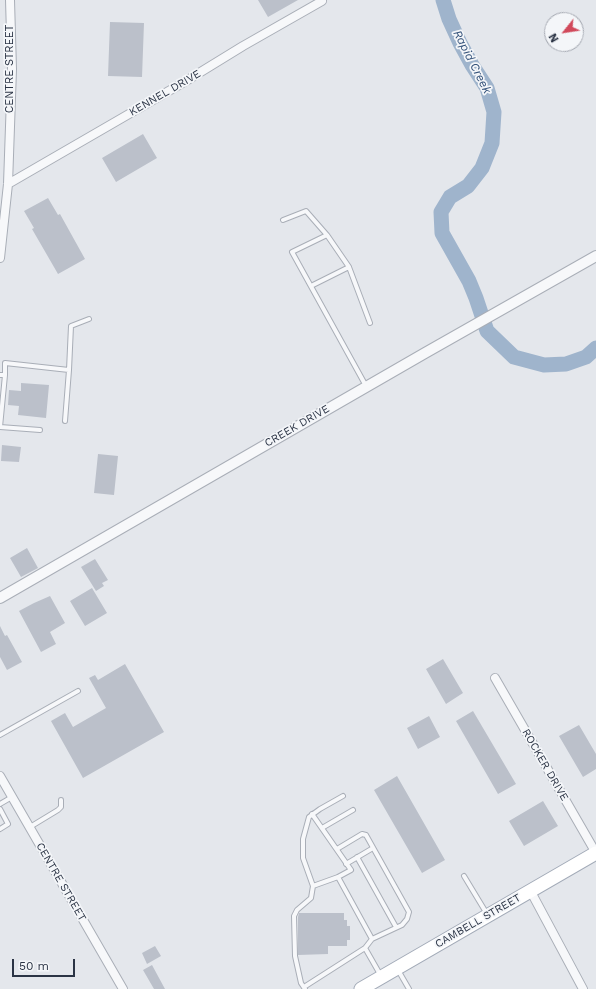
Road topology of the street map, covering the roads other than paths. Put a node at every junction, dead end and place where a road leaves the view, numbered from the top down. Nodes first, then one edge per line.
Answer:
1 (10, 0) edge
2 (322, 1) edge
3 (8, 184) junction
4 (283, 220) dead end
5 (327, 235) junction
6 (596, 256) edge
7 (0, 258) edge
8 (349, 267) junction
9 (311, 286) junction
10 (89, 319) dead end
11 (370, 323) dead end
12 (69, 370) junction
13 (2, 375) edge
14 (366, 387) junction
15 (66, 421) dead end
16 (0, 427) edge
17 (40, 430) dead end
18 (0, 598) edge
19 (495, 678) dead end
20 (78, 691) dead end
21 (0, 735) edge
22 (0, 776) edge
23 (343, 796) dead end
24 (12, 797) junction
25 (61, 800) dead end
26 (0, 804) edge
27 (0, 809) edge
28 (353, 810) dead end
29 (312, 814) junction
30 (29, 827) junction
31 (322, 828) junction
32 (0, 829) edge
33 (373, 848) junction
34 (337, 849) junction
35 (596, 853) edge
36 (357, 858) junction
37 (346, 864) junction
38 (464, 876) dead end
39 (338, 877) junction
40 (313, 886) junction
41 (530, 890) junction
42 (487, 915) junction
43 (396, 927) junction
44 (372, 939) junction
45 (365, 948) junction
46 (397, 968) junction
47 (382, 977) junction
48 (304, 988) edge
49 (124, 989) edge
50 (360, 989) edge
51 (409, 989) edge
52 (583, 989) edge

1 - 3 street, CENTRE STREET
2 - 3 street, KENNEL DRIVE
3 - 7 street, CENTRE STREET
4 - 5 lane
5 - 8 lane
5 - 9 lane
6 - 14 street, CREEK DRIVE
8 - 9 lane
8 - 11 lane
9 - 14 lane
10 - 12 lane
12 - 13 lane
12 - 15 lane
13 - 16 lane
14 - 18 street, CREEK DRIVE
16 - 17 lane
19 - 35 street, ROCKER DRIVE
20 - 21 lane
22 - 24 street, CENTRE STREET
23 - 29 lane
24 - 26 lane
24 - 30 street, CENTRE STREET
25 - 30 lane
27 - 32 lane
28 - 31 lane
29 - 31 lane
29 - 40 lane
30 - 49 street, CENTRE STREET
31 - 34 lane
33 - 34 lane
33 - 36 lane
33 - 43 lane
34 - 37 lane
35 - 41 main road, CAMBELL STREET
36 - 37 lane
36 - 43 lane
37 - 39 lane
38 - 42 lane
39 - 40 lane
39 - 44 lane
40 - 48 lane
41 - 42 main road, CAMBELL STREET
41 - 52 street
42 - 46 main road, CAMBELL STREET
43 - 44 lane
44 - 45 lane
45 - 47 lane
45 - 48 lane
46 - 47 main road, CAMBELL STREET
46 - 51 lane
47 - 50 main road, CAMBELL STREET

